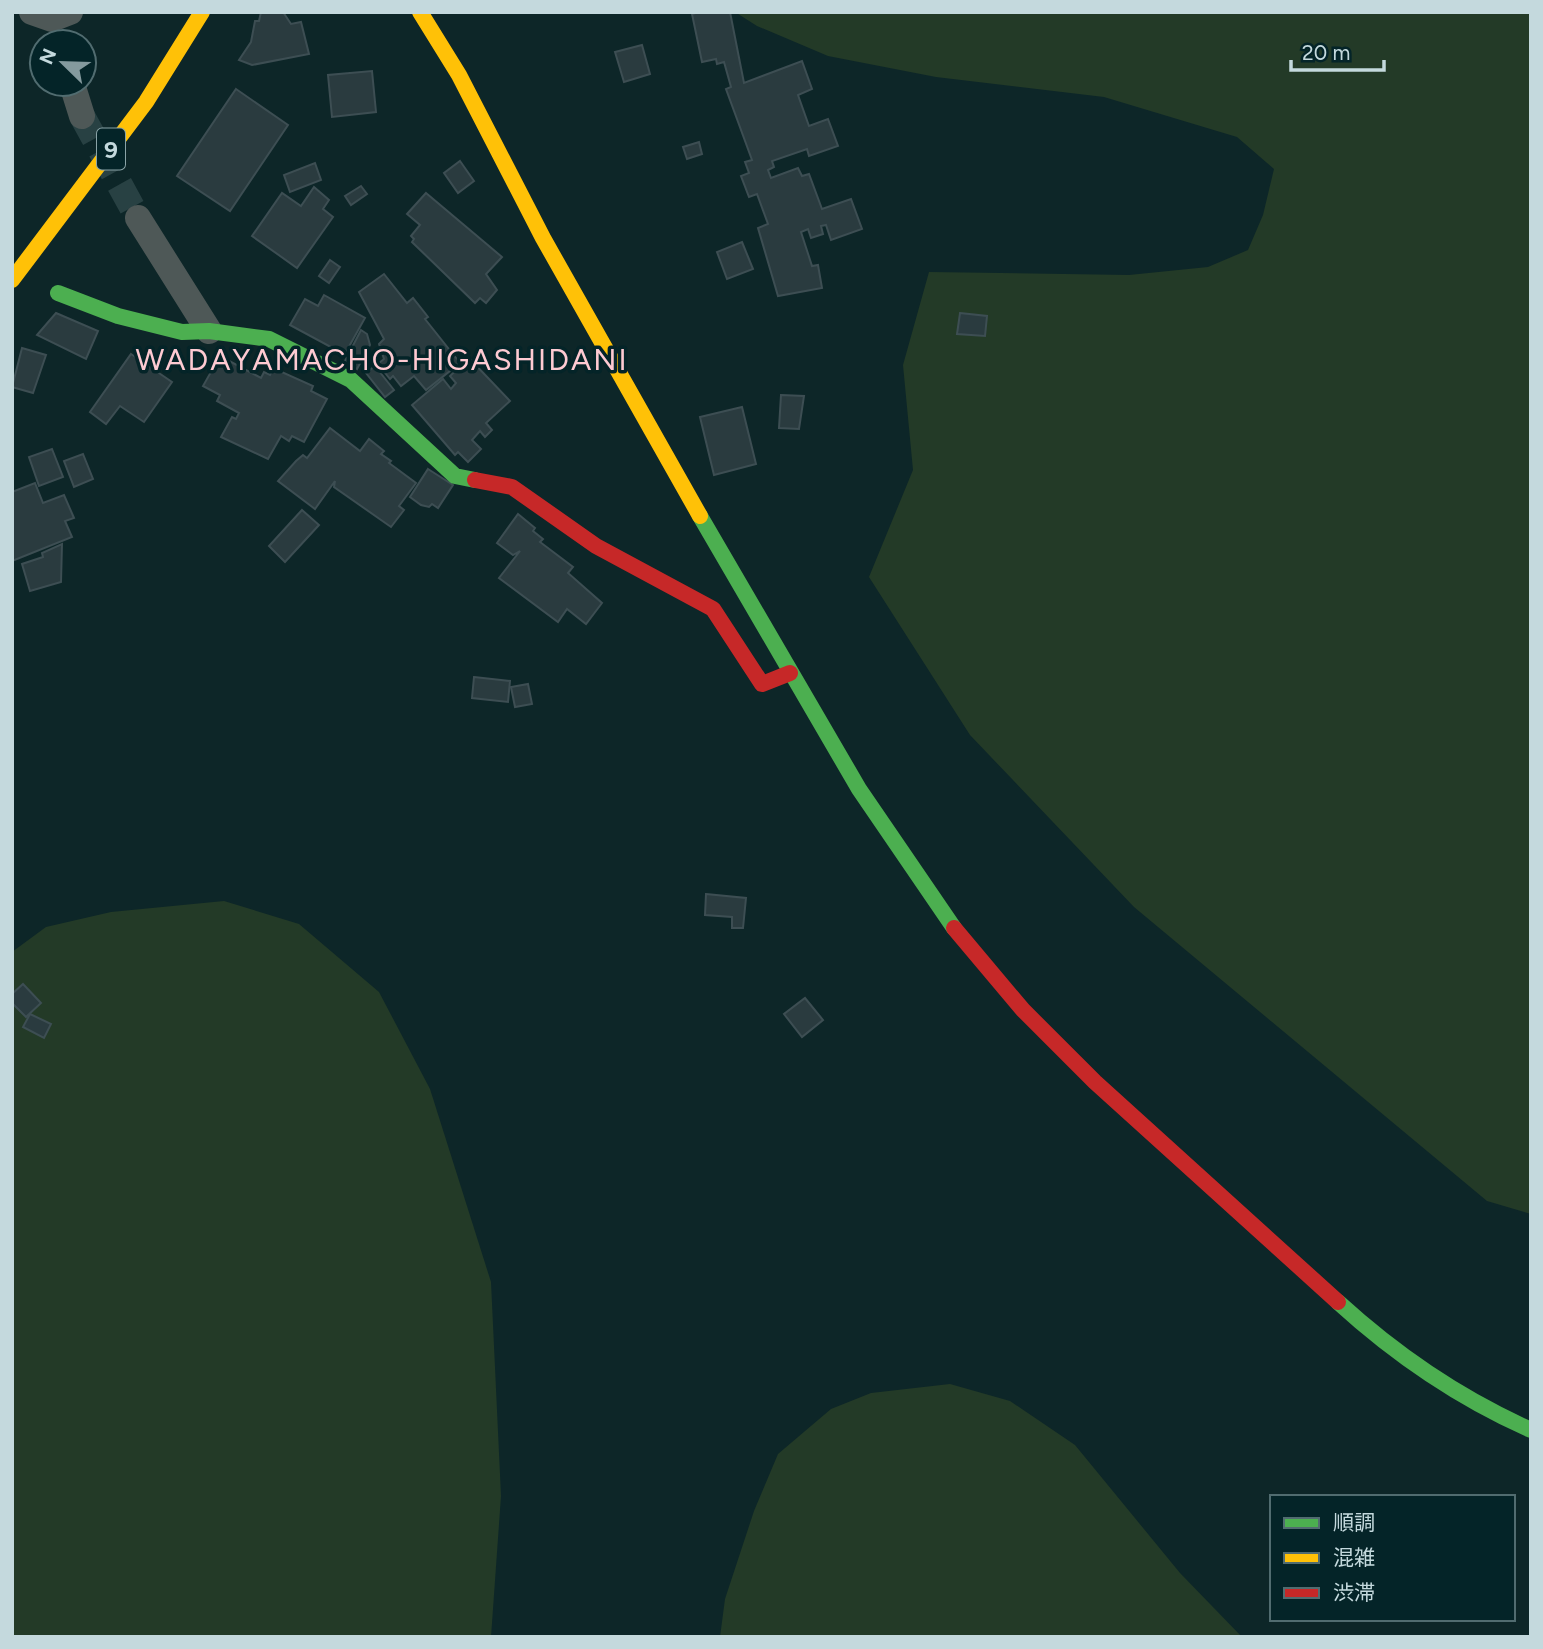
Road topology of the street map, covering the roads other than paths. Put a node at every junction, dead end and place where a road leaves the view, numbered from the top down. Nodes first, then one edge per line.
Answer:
1 (202, 12) edge
2 (420, 12) edge
3 (76, 98) edge
4 (82, 116) tunnel mouth
5 (138, 218) tunnel mouth
6 (12, 280) edge
7 (58, 293) dead end
8 (209, 331) junction
9 (790, 673) junction
10 (1531, 1430) edge

1 - 6 main road, 9
2 - 9 main road
3 - 4 street
5 - 8 street
7 - 8 main road
8 - 9 main road
9 - 10 main road

